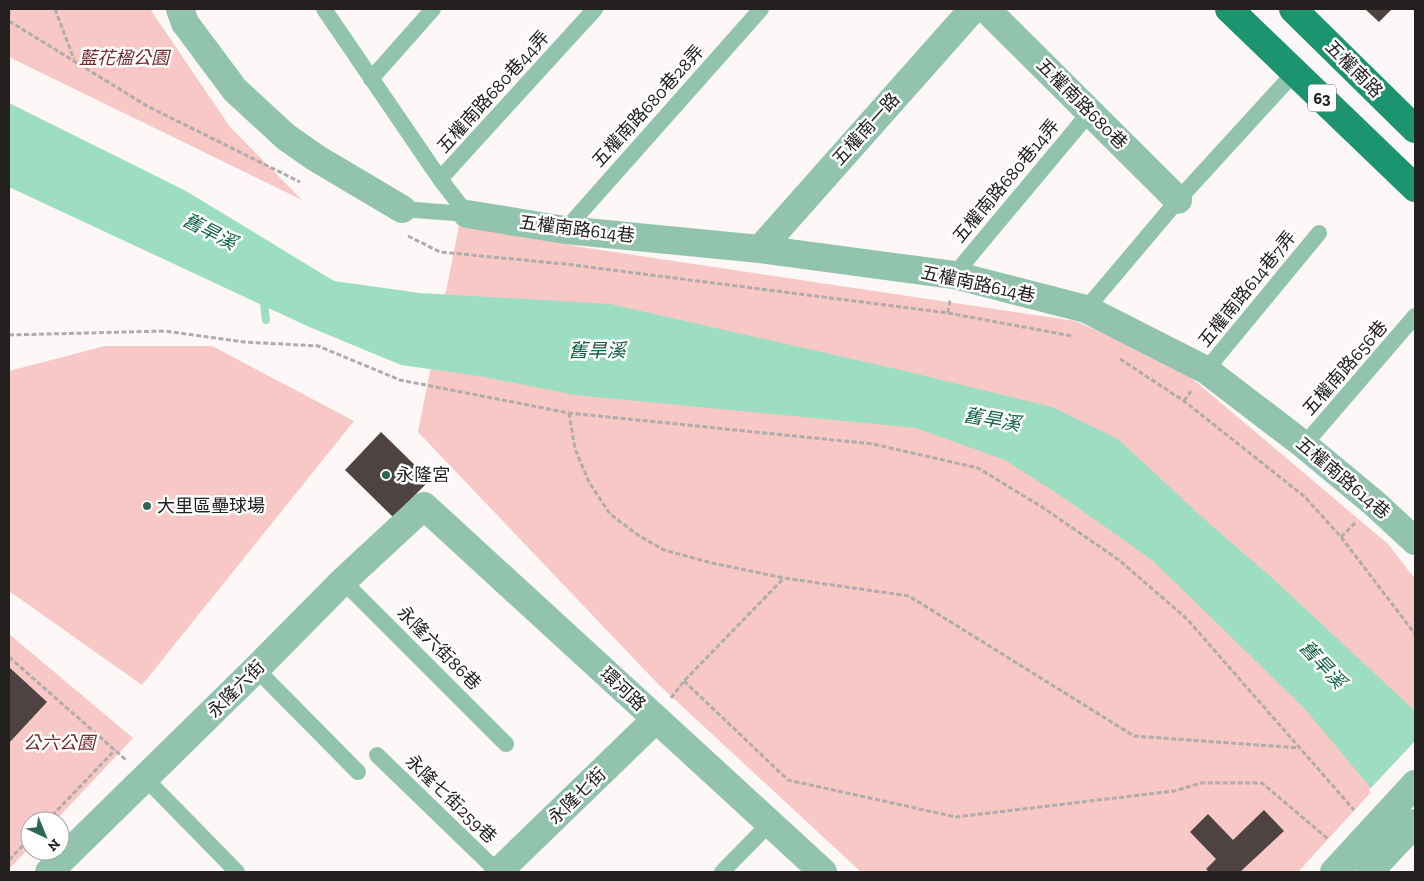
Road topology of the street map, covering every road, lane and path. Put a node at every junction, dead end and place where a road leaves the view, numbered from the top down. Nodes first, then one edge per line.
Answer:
1 (9, 9) edge
2 (55, 9) edge
3 (180, 9) edge
4 (324, 9) edge
5 (433, 9) edge
6 (595, 9) edge
7 (762, 9) edge
8 (973, 9) edge
9 (986, 9) edge
10 (1229, 9) edge
11 (1293, 9) edge
12 (9, 16) edge
13 (9, 21) edge
14 (74, 60) junction
15 (1295, 72) junction
16 (371, 79) junction
17 (1090, 112) junction
18 (1415, 129) edge
19 (440, 179) junction
20 (302, 183) dead end
21 (1415, 188) edge
22 (1178, 200) junction
23 (467, 214) junction
24 (404, 222) junction
25 (565, 230) junction
26 (1319, 233) dead end
27 (760, 249) junction
28 (954, 275) junction
29 (1086, 309) junction
30 (1415, 316) edge
31 (9, 335) edge
32 (1080, 337) dead end
33 (1113, 354) dead end
34 (1206, 370) junction
35 (568, 413) junction
36 (1304, 445) junction
37 (424, 506) joint
38 (1415, 542) edge
39 (784, 578) junction
40 (342, 581) junction
41 (1415, 634) edge
42 (9, 657) edge
43 (256, 669) junction
44 (656, 719) junction
45 (506, 744) dead end
46 (1300, 748) junction
47 (377, 755) dead end
48 (358, 772) dead end
49 (145, 778) junction
50 (1415, 784) edge
51 (57, 811) edge
52 (770, 823) junction
53 (1415, 823) edge
54 (1370, 834) junction
55 (20, 848) edge
56 (9, 860) edge
57 (1351, 867) edge
58 (49, 872) edge
59 (237, 872) edge
60 (498, 872) edge
61 (722, 872) edge
62 (823, 872) edge

1 - 12 path
2 - 14 path
3 - 24 street
4 - 16 lane
5 - 16 lane
6 - 19 lane, 五權南路680巷44弄
7 - 25 lane, 五權南路680巷28弄
8 - 27 street, 五權南一路
9 - 17 street, 五權南路680巷
10 - 15 main road, 63
11 - 18 main road, 五權南路 / 63
13 - 14 path
14 - 20 path
15 - 21 main road, 63
15 - 22 lane
16 - 19 lane
17 - 22 street, 五權南路680巷
17 - 28 lane, 五權南路680巷14弄
19 - 23 lane
22 - 29 lane
23 - 24 lane
23 - 25 street, 五權南路614巷
24 - 32 path
25 - 27 street, 五權南路614巷
26 - 34 lane, 五權南路614巷7弄
27 - 28 street, 五權南路614巷
28 - 29 street, 五權南路614巷
29 - 34 street, 五權南路614巷
30 - 36 lane, 五權南路656巷
31 - 35 path
33 - 41 path
34 - 36 street, 五權南路614巷
35 - 39 path
35 - 46 path
36 - 38 street, 五權南路614巷
37 - 40 street, 永隆六街
37 - 44 street, 環河路
39 - 46 path
39 - 57 path
40 - 43 street, 永隆六街
40 - 45 lane, 永隆六街86巷
42 - 51 path
43 - 48 lane
43 - 49 street, 永隆六街
44 - 52 street, 環河路
44 - 60 street, 永隆七街
46 - 54 path
47 - 60 lane, 永隆七街259巷
49 - 58 street, 永隆六街
49 - 59 lane
50 - 54 street
52 - 61 lane
52 - 62 street, 環河路
53 - 54 street
54 - 57 street
55 - 56 path

